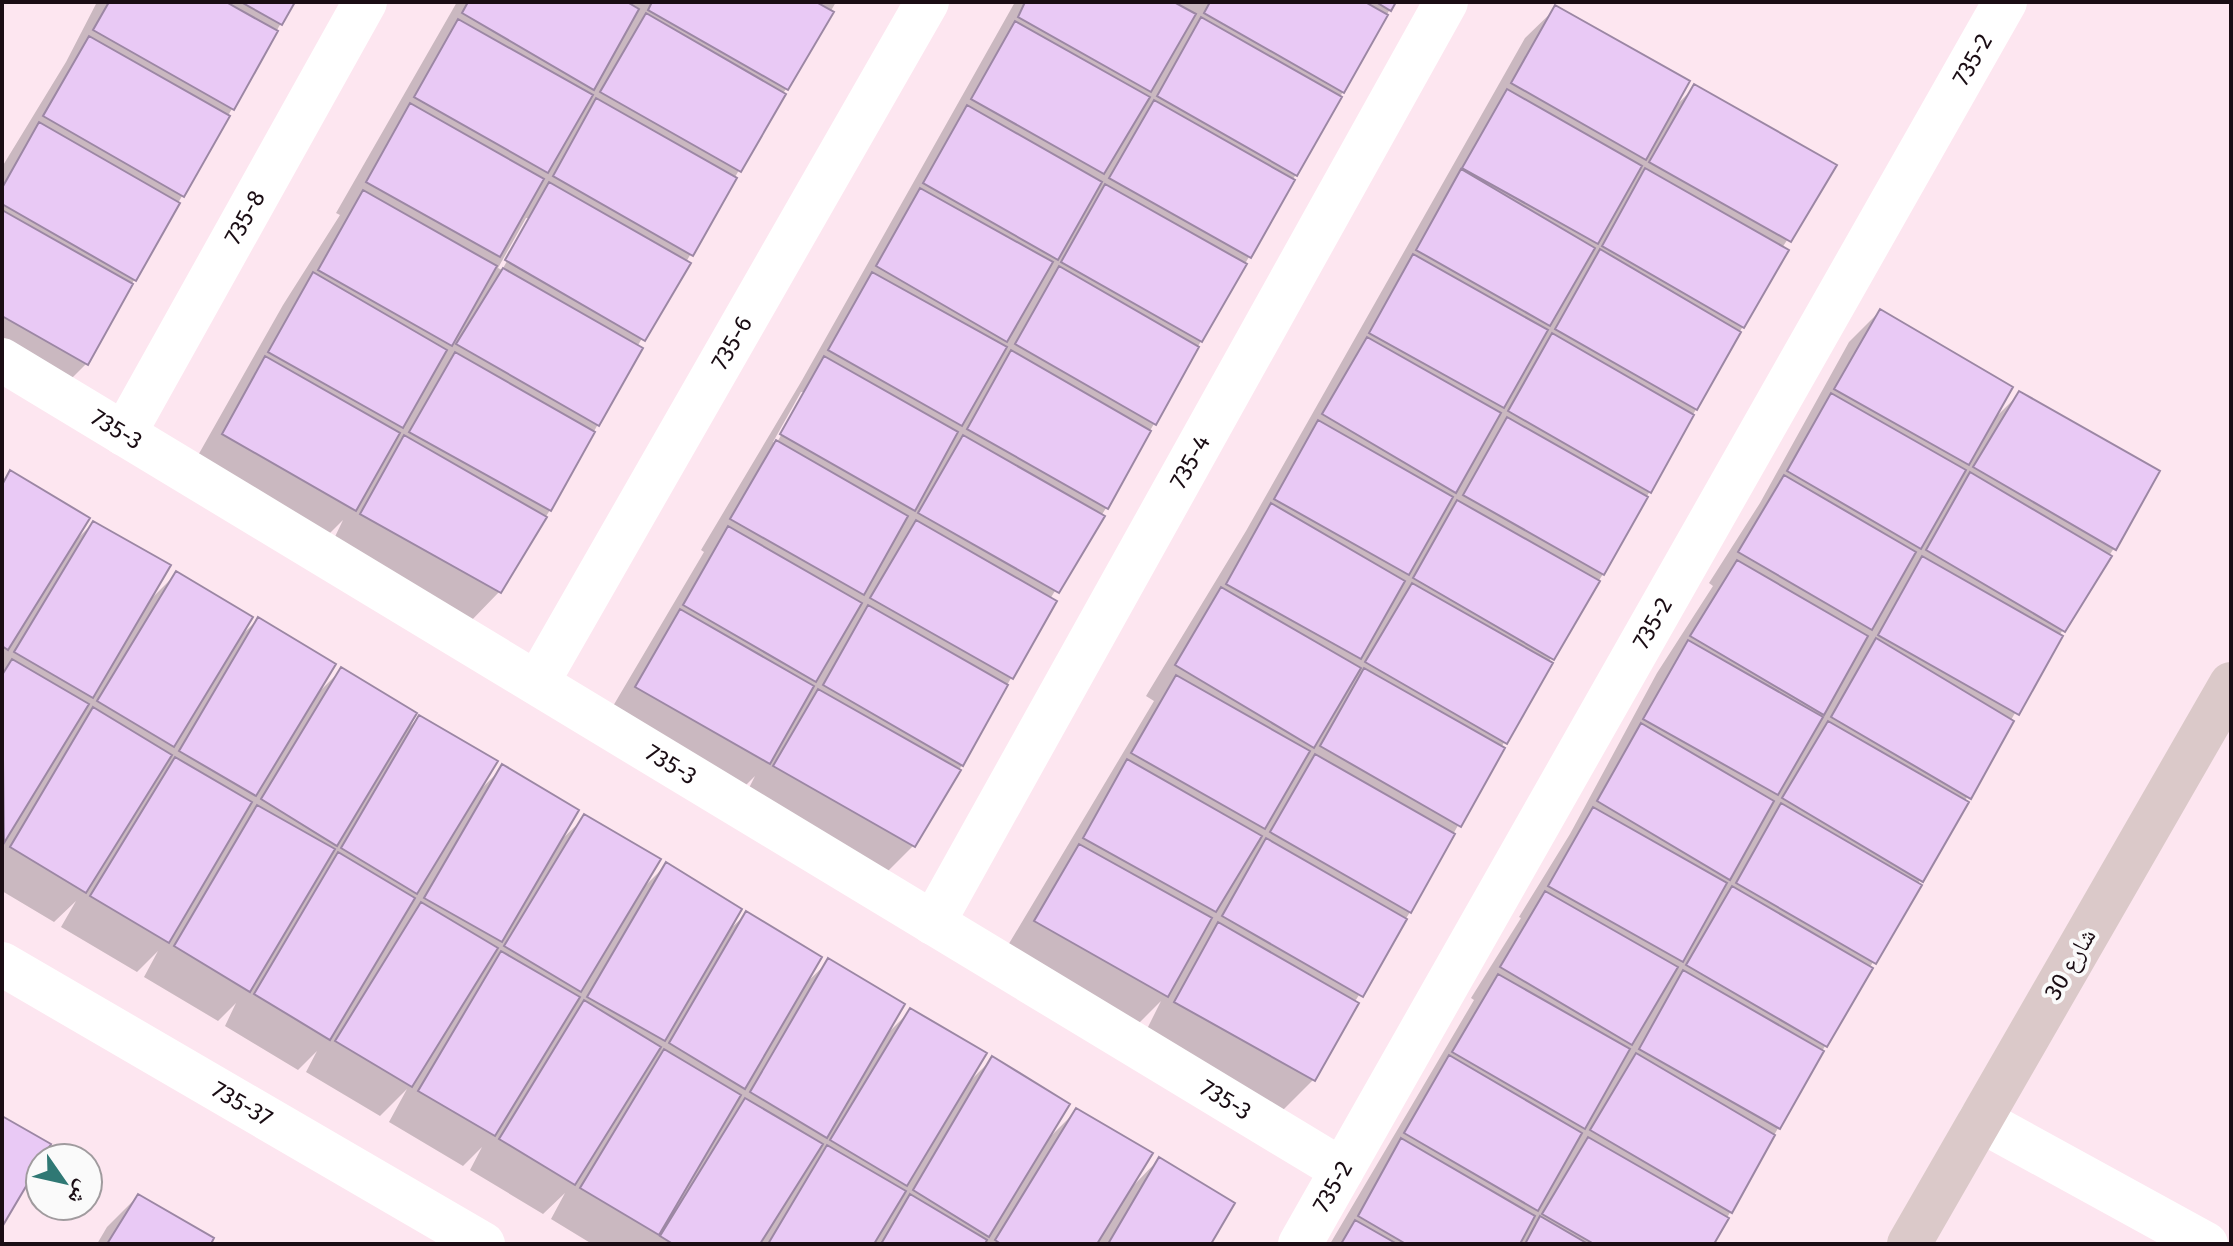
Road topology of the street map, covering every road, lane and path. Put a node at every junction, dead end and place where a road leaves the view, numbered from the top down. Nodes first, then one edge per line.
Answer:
1 (365, 2) edge
2 (927, 2) edge
3 (1446, 2) edge
4 (2005, 2) edge
5 (2, 360) edge
6 (124, 434) junction
7 (537, 683) junction
8 (2231, 684) edge
9 (933, 923) junction
10 (2, 964) edge
11 (1980, 1120) junction
12 (1342, 1170) junction
13 (483, 1244) edge
14 (1300, 1244) edge
15 (1909, 1244) edge
16 (2206, 1244) edge

1 - 6 street, 735-8
2 - 7 street, 735-6
3 - 9 street, 735-4
4 - 12 street, 735-2
5 - 6 street, 735-3
6 - 7 street, 735-3
7 - 9 street, 735-3
8 - 11 street, شارع 30
9 - 12 street, 735-3
10 - 13 street, 735-37
11 - 15 street, شارع 30
11 - 16 street
12 - 14 street, 735-2

